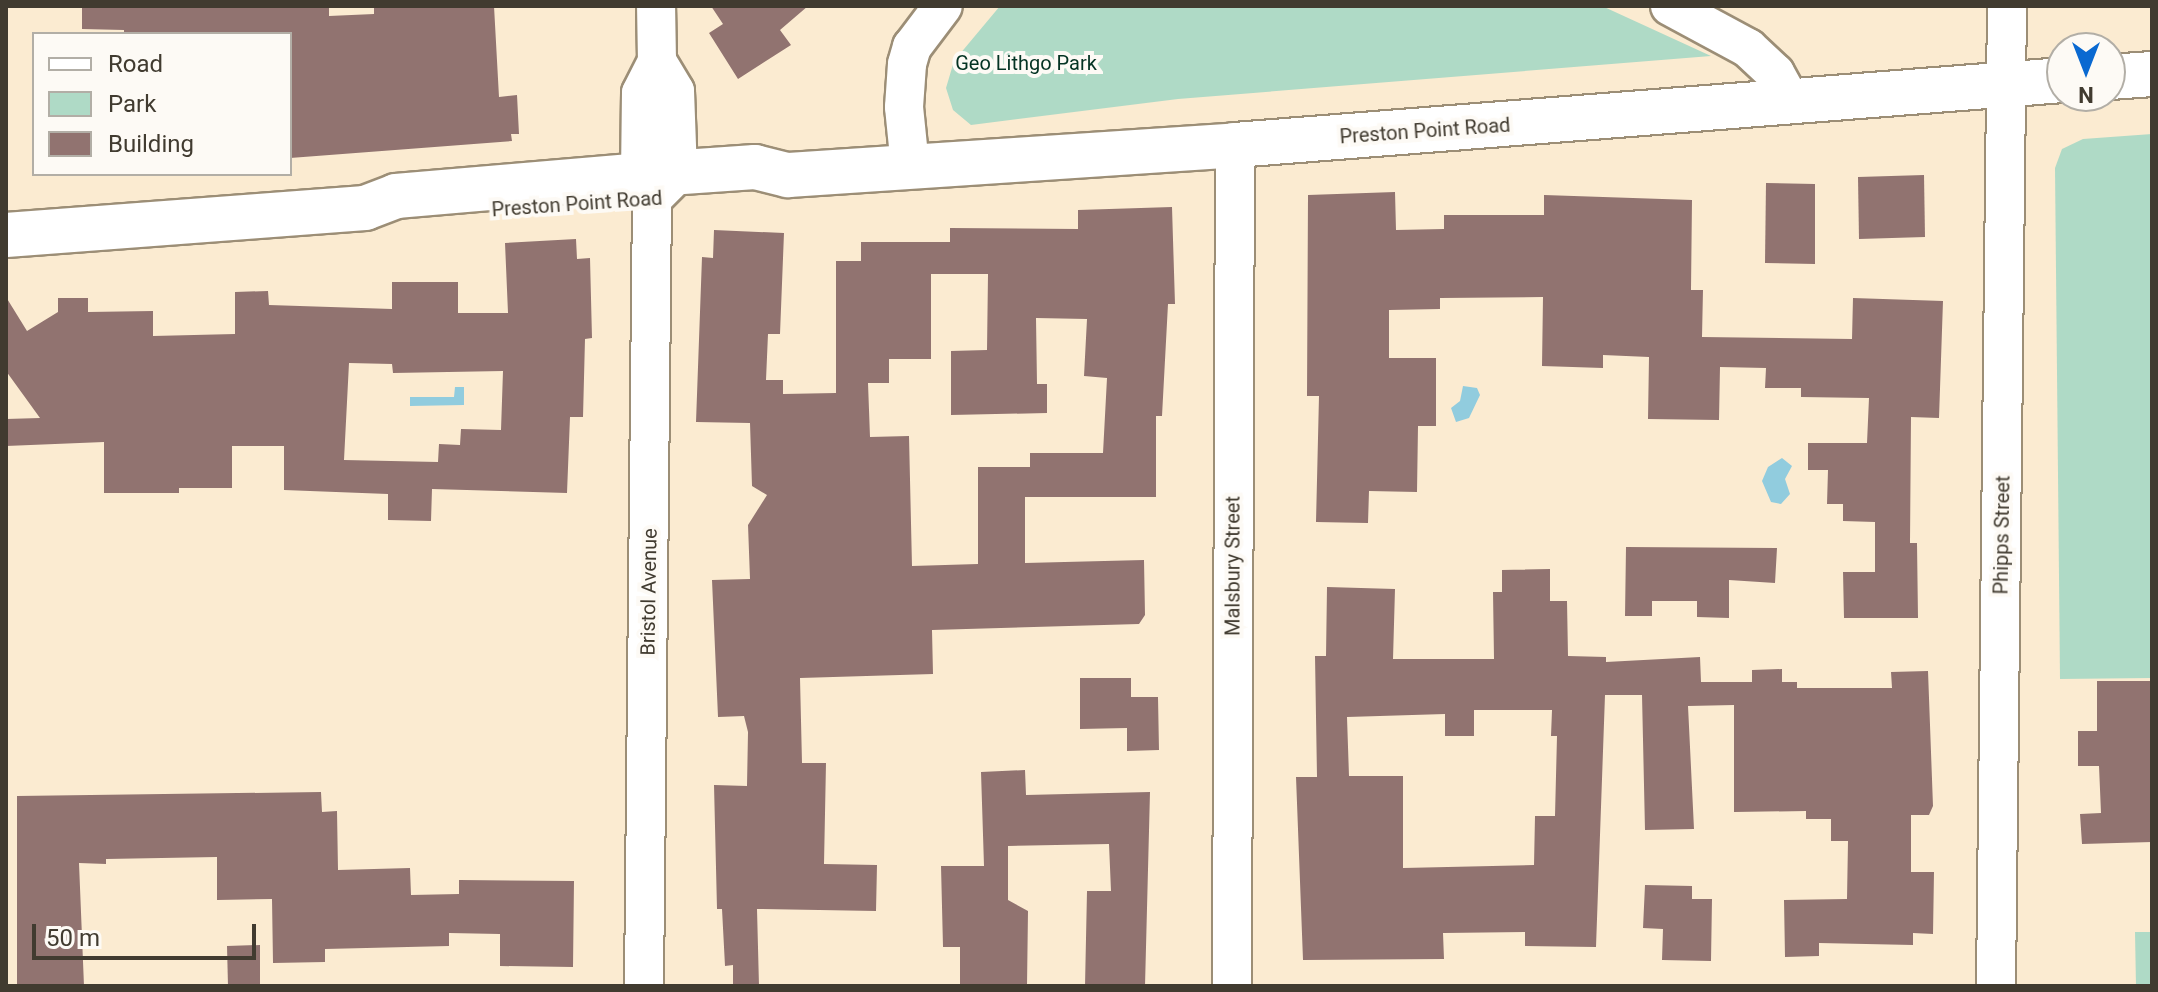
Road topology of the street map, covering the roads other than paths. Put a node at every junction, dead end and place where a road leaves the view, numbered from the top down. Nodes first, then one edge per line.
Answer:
1 (656, 6) edge
2 (943, 6) edge
3 (1670, 6) edge
4 (2007, 6) edge
5 (2152, 74) edge
6 (2126, 76) edge
7 (2046, 81) edge
8 (2007, 84) junction
9 (1791, 102) junction
10 (1235, 145) junction
11 (910, 166) junction
12 (656, 195) junction
13 (6, 235) edge
14 (644, 986) edge
15 (1232, 986) edge
16 (1996, 986) edge

1 - 12 street, Bristol Avenue
2 - 11 street
3 - 9 street
4 - 8 street, Phipps Street
5 - 6 main road
7 - 8 main road, Preston Point Road
8 - 9 main road, Preston Point Road
8 - 16 street, Phipps Street
9 - 10 main road, Preston Point Road
10 - 11 main road, Preston Point Road
10 - 15 street, Malsbury Street
11 - 12 main road, Preston Point Road
12 - 13 main road, Preston Point Road
12 - 14 street, Bristol Avenue

